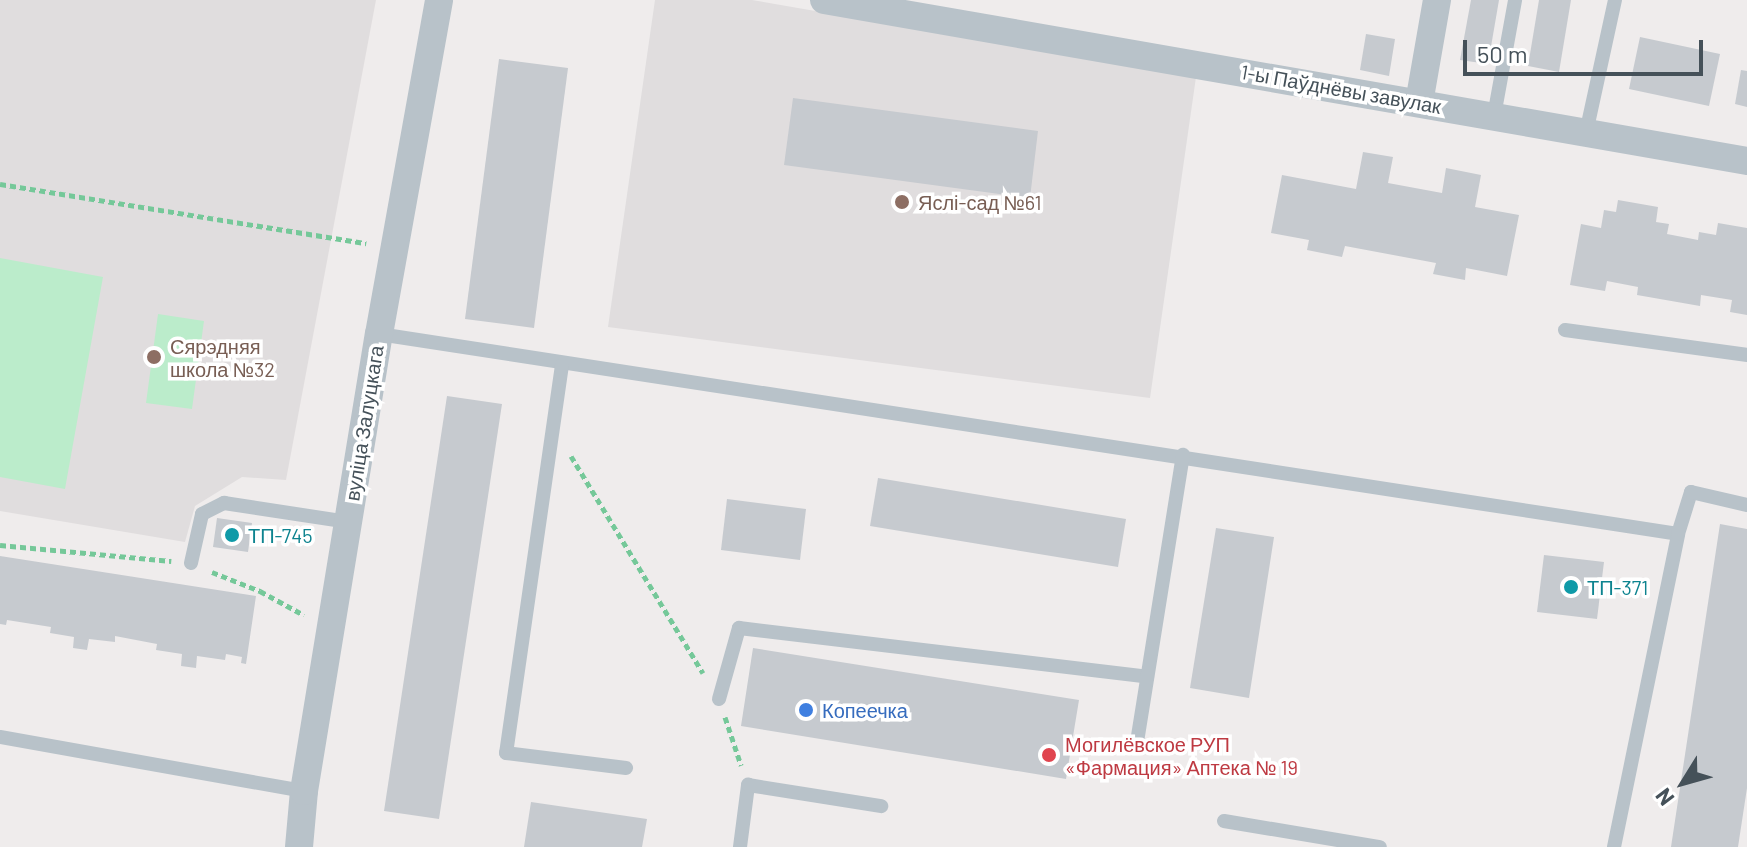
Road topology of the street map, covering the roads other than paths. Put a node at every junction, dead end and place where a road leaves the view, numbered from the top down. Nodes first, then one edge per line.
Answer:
1 (439, 0) edge
2 (824, 0) edge
3 (1437, 0) edge
4 (1515, 0) edge
5 (1615, 0) edge
6 (936, 9) edge
7 (1419, 103) junction
8 (1494, 116) junction
9 (1586, 133) junction
10 (1747, 161) edge
11 (1565, 330) dead end
12 (379, 334) junction
13 (1747, 355) edge
14 (562, 365) junction
15 (1183, 455) junction
16 (1747, 505) edge
17 (348, 522) junction
18 (1678, 534) junction
19 (191, 563) dead end
20 (1147, 677) junction
21 (719, 699) road end
22 (0, 737) edge
23 (1137, 742) dead end
24 (626, 768) dead end
25 (304, 791) junction
26 (881, 806) dead end
27 (1224, 821) dead end
28 (299, 847) edge
29 (740, 847) edge
30 (1380, 847) edge
31 (1614, 847) edge

1 - 12 street, вуліца Залуцкага
2 - 6 street, 1-ы Паўднёвы завулак
3 - 7 street
4 - 8 lane
5 - 9 lane
6 - 7 street, 1-ы Паўднёвы завулак
7 - 8 street, 1-ы Паўднёвы завулак
8 - 9 street, 1-ы Паўднёвы завулак
9 - 10 street, 1-ы Паўднёвы завулак
11 - 13 lane
12 - 14 lane
12 - 17 street, вуліца Залуцкага
14 - 15 lane
14 - 24 lane
15 - 18 lane
15 - 20 lane
16 - 18 lane
17 - 19 lane
17 - 25 street, вуліца Залуцкага
18 - 31 lane
20 - 21 lane
20 - 23 lane
22 - 25 lane
25 - 28 street, вуліца Залуцкага
26 - 29 lane
27 - 30 lane

